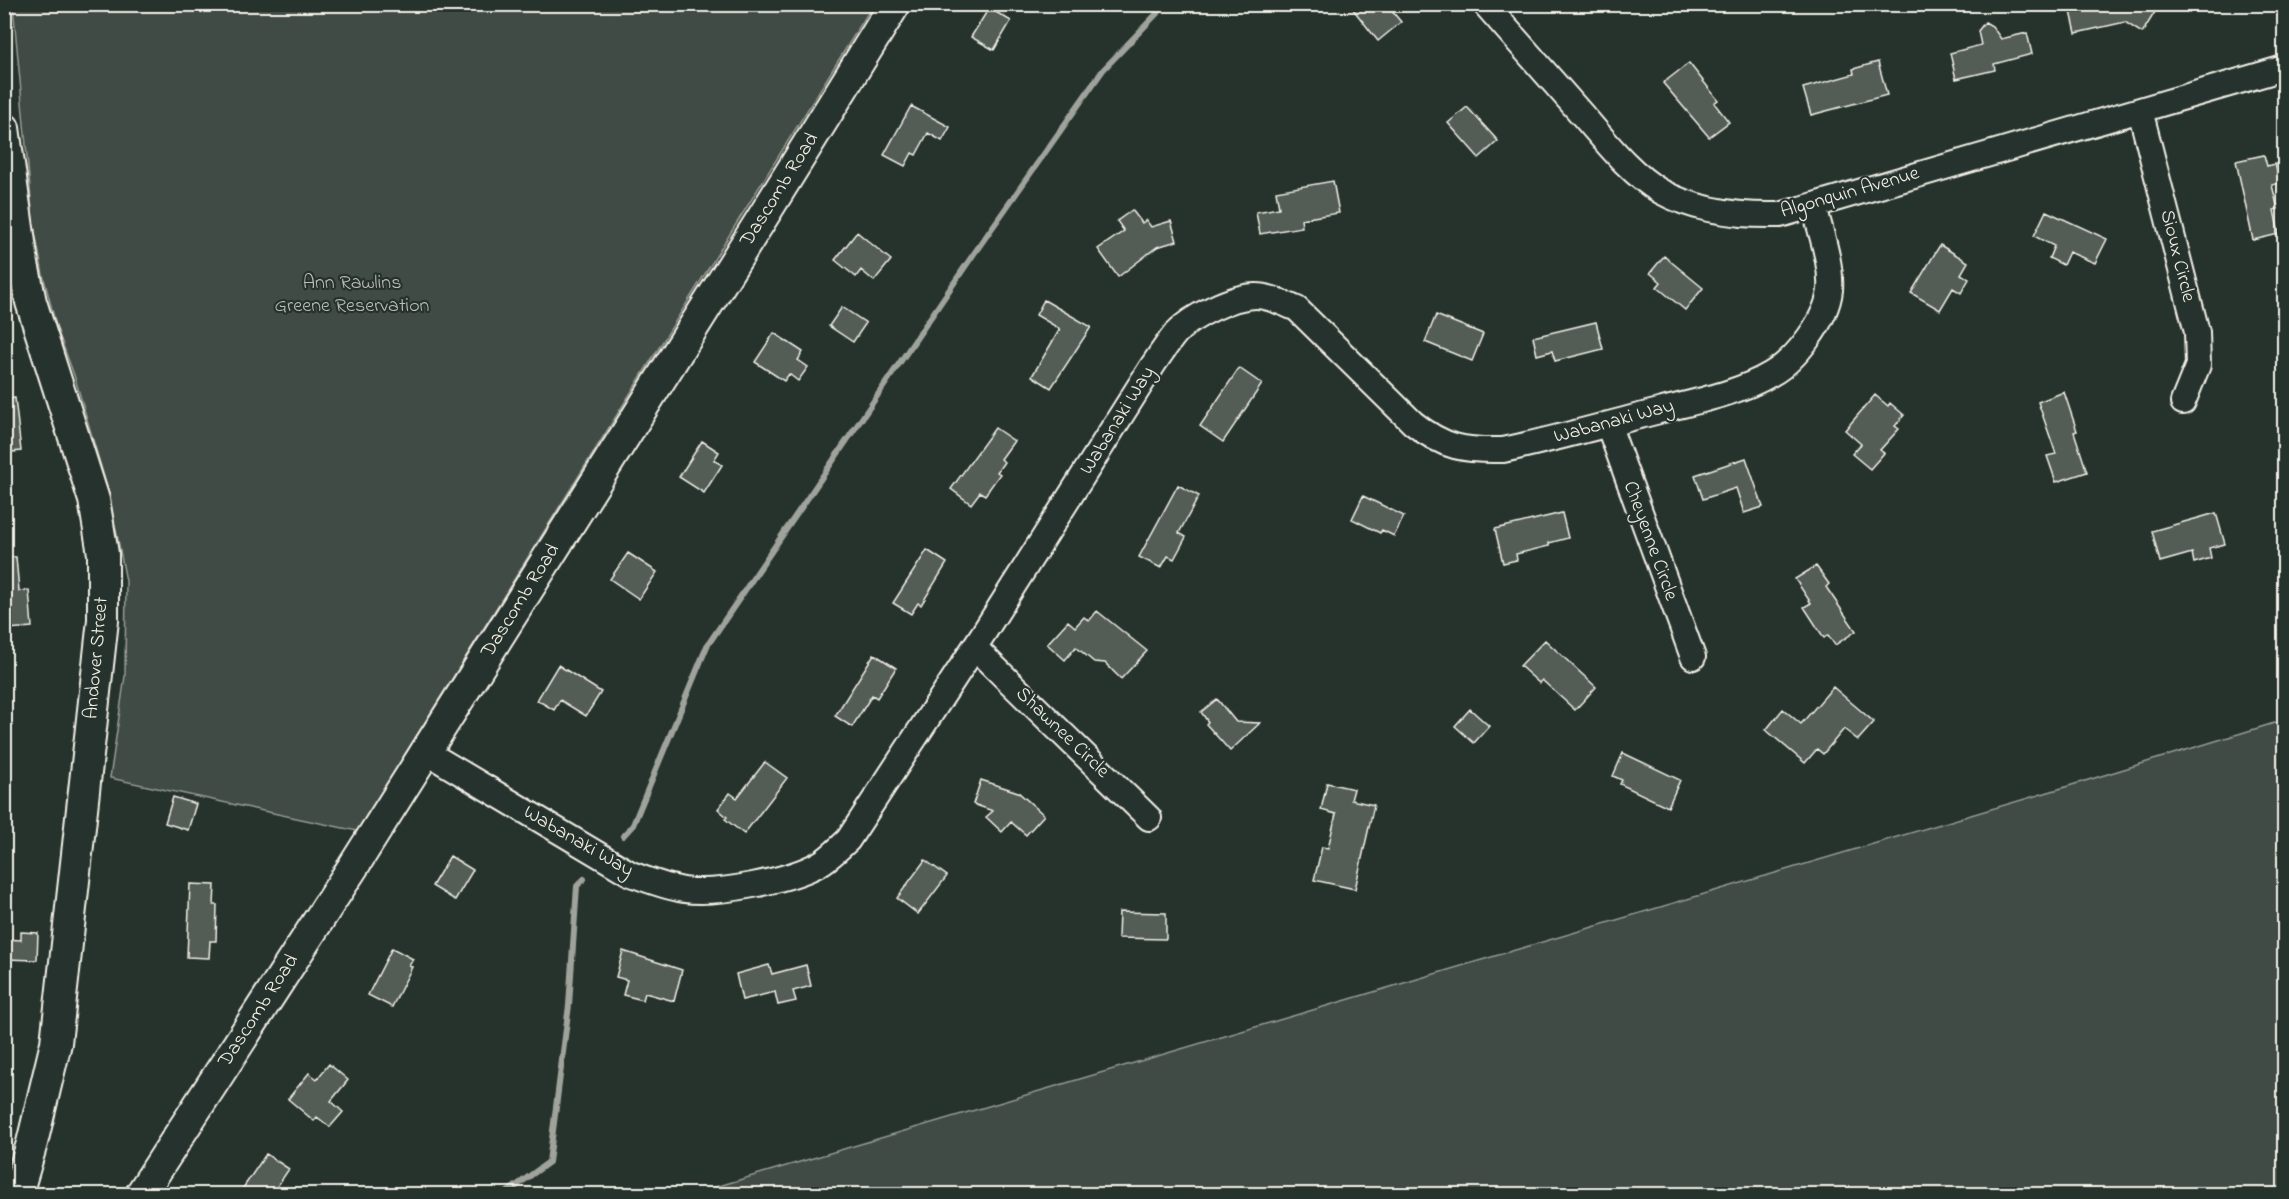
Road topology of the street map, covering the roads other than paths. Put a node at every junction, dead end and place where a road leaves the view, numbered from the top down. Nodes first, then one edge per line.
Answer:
1 (895, 4) edge
2 (1485, 4) edge
3 (2284, 68) edge
4 (2140, 110) junction
5 (4, 128) edge
6 (1814, 205) junction
7 (2183, 402) dead end
8 (1608, 424) junction
9 (975, 648) junction
10 (1693, 657) dead end
11 (426, 752) junction
12 (1149, 818) dead end
13 (17, 1194) edge
14 (143, 1194) edge

1 - 11 main road, Dascomb Road
2 - 6 street, Algonquin Avenue
3 - 4 street, Algonquin Avenue
4 - 6 street, Algonquin Avenue
4 - 7 street, Sioux Circle
5 - 13 main road, Andover Street
6 - 8 street, Wabanaki Way
8 - 9 street, Wabanaki Way
8 - 10 street, Cheyenne Circle
9 - 11 street, Wabanaki Way
9 - 12 street, Shawnee Circle
11 - 14 main road, Dascomb Road

